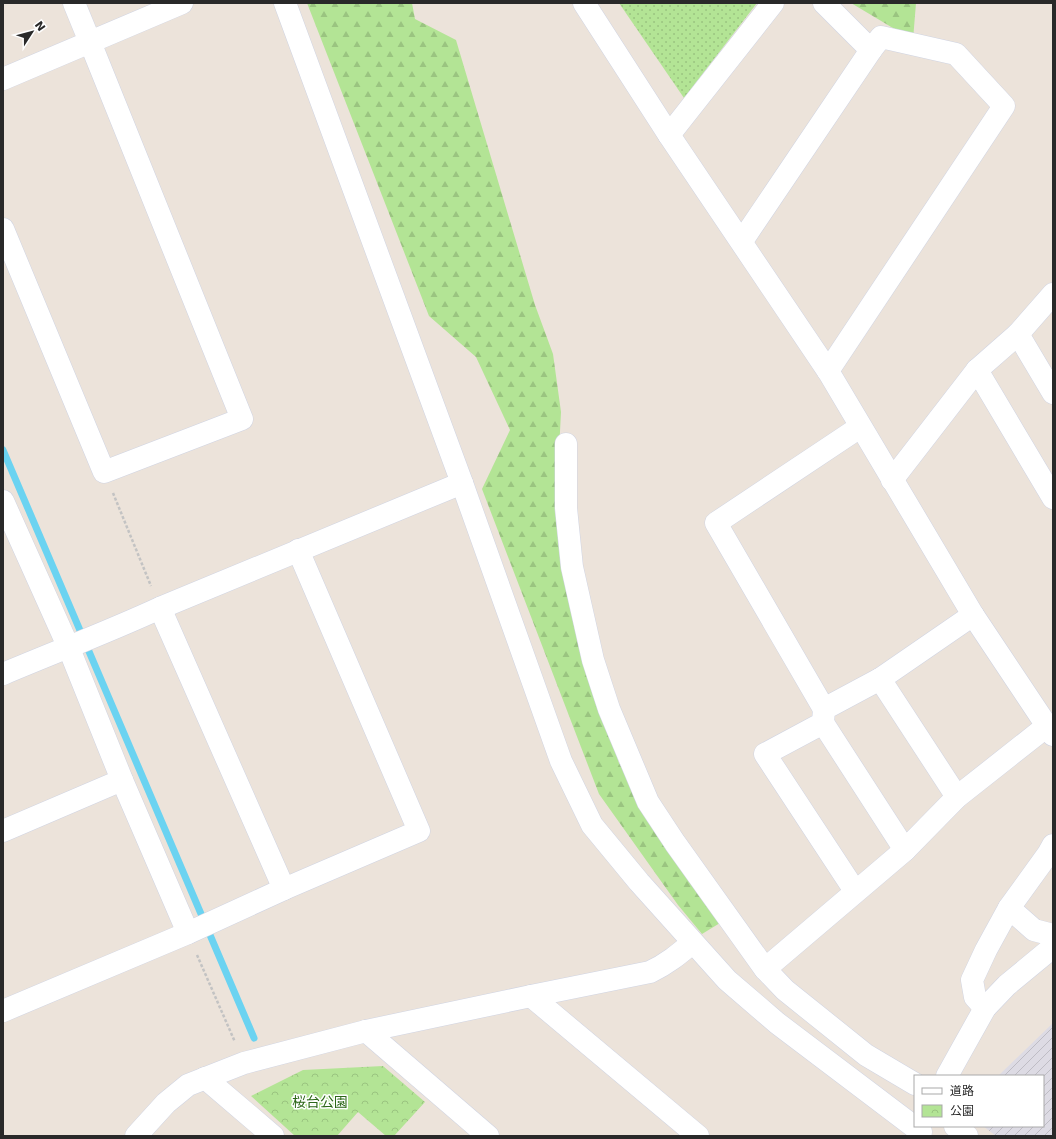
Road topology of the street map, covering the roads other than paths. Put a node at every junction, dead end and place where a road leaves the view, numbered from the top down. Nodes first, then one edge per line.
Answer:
1 (74, 3) edge
2 (182, 3) edge
3 (285, 3) edge
4 (584, 3) edge
5 (773, 3) edge
6 (824, 3) edge
7 (90, 42) junction
8 (871, 50) junction
9 (3, 79) edge
10 (669, 135) junction
11 (3, 229) edge
12 (742, 241) junction
13 (1053, 294) edge
14 (1018, 334) junction
15 (977, 370) junction
16 (828, 371) junction
17 (1053, 393) edge
18 (860, 427) junction
19 (566, 444) dead end
20 (892, 480) junction
21 (462, 483) junction
22 (1053, 498) edge
23 (5, 514) edge
24 (298, 550) junction
25 (160, 608) junction
26 (973, 615) junction
27 (68, 646) junction
28 (3, 674) edge
29 (880, 679) junction
30 (823, 716) junction
31 (1050, 730) edge
32 (122, 780) junction
33 (957, 798) junction
34 (3, 832) edge
35 (1053, 845) edge
36 (905, 850) junction
37 (284, 889) junction
38 (855, 891) junction
39 (1009, 908) junction
40 (188, 933) junction
41 (1053, 935) edge
42 (692, 943) junction
43 (1053, 947) edge
44 (765, 968) junction
45 (531, 996) junction
46 (985, 1008) junction
47 (3, 1011) edge
48 (366, 1031) junction
49 (948, 1075) edge
50 (205, 1078) junction
51 (914, 1083) edge
52 (914, 1125) edge
53 (956, 1127) edge
54 (136, 1136) edge
55 (273, 1136) edge
56 (488, 1136) edge
57 (698, 1136) edge
58 (967, 1136) edge

1 - 7 street
2 - 7 street
3 - 21 street
4 - 10 street
5 - 10 street
6 - 8 street
7 - 9 street
7 - 11 street
8 - 12 street
8 - 16 street
10 - 12 street
12 - 16 street
13 - 14 street
14 - 15 street
14 - 17 street
15 - 20 street
15 - 22 street
16 - 18 street
18 - 20 street
18 - 30 street
19 - 44 street
20 - 26 street
21 - 24 street
21 - 42 street
23 - 27 street
24 - 25 street
24 - 37 street
25 - 27 street
25 - 37 street
26 - 29 street
26 - 31 street
27 - 28 street
27 - 32 street
29 - 30 street
29 - 33 street
30 - 36 street
30 - 38 street
31 - 33 street
32 - 34 street
32 - 40 street
33 - 36 street
35 - 39 street
36 - 38 street
37 - 40 street
38 - 44 street
39 - 41 street
39 - 46 street
40 - 47 street
42 - 45 street
42 - 52 street
43 - 46 street
44 - 51 street
45 - 48 street
45 - 57 street
46 - 49 street
48 - 50 street
48 - 56 street
50 - 54 street
50 - 55 street
53 - 58 street

